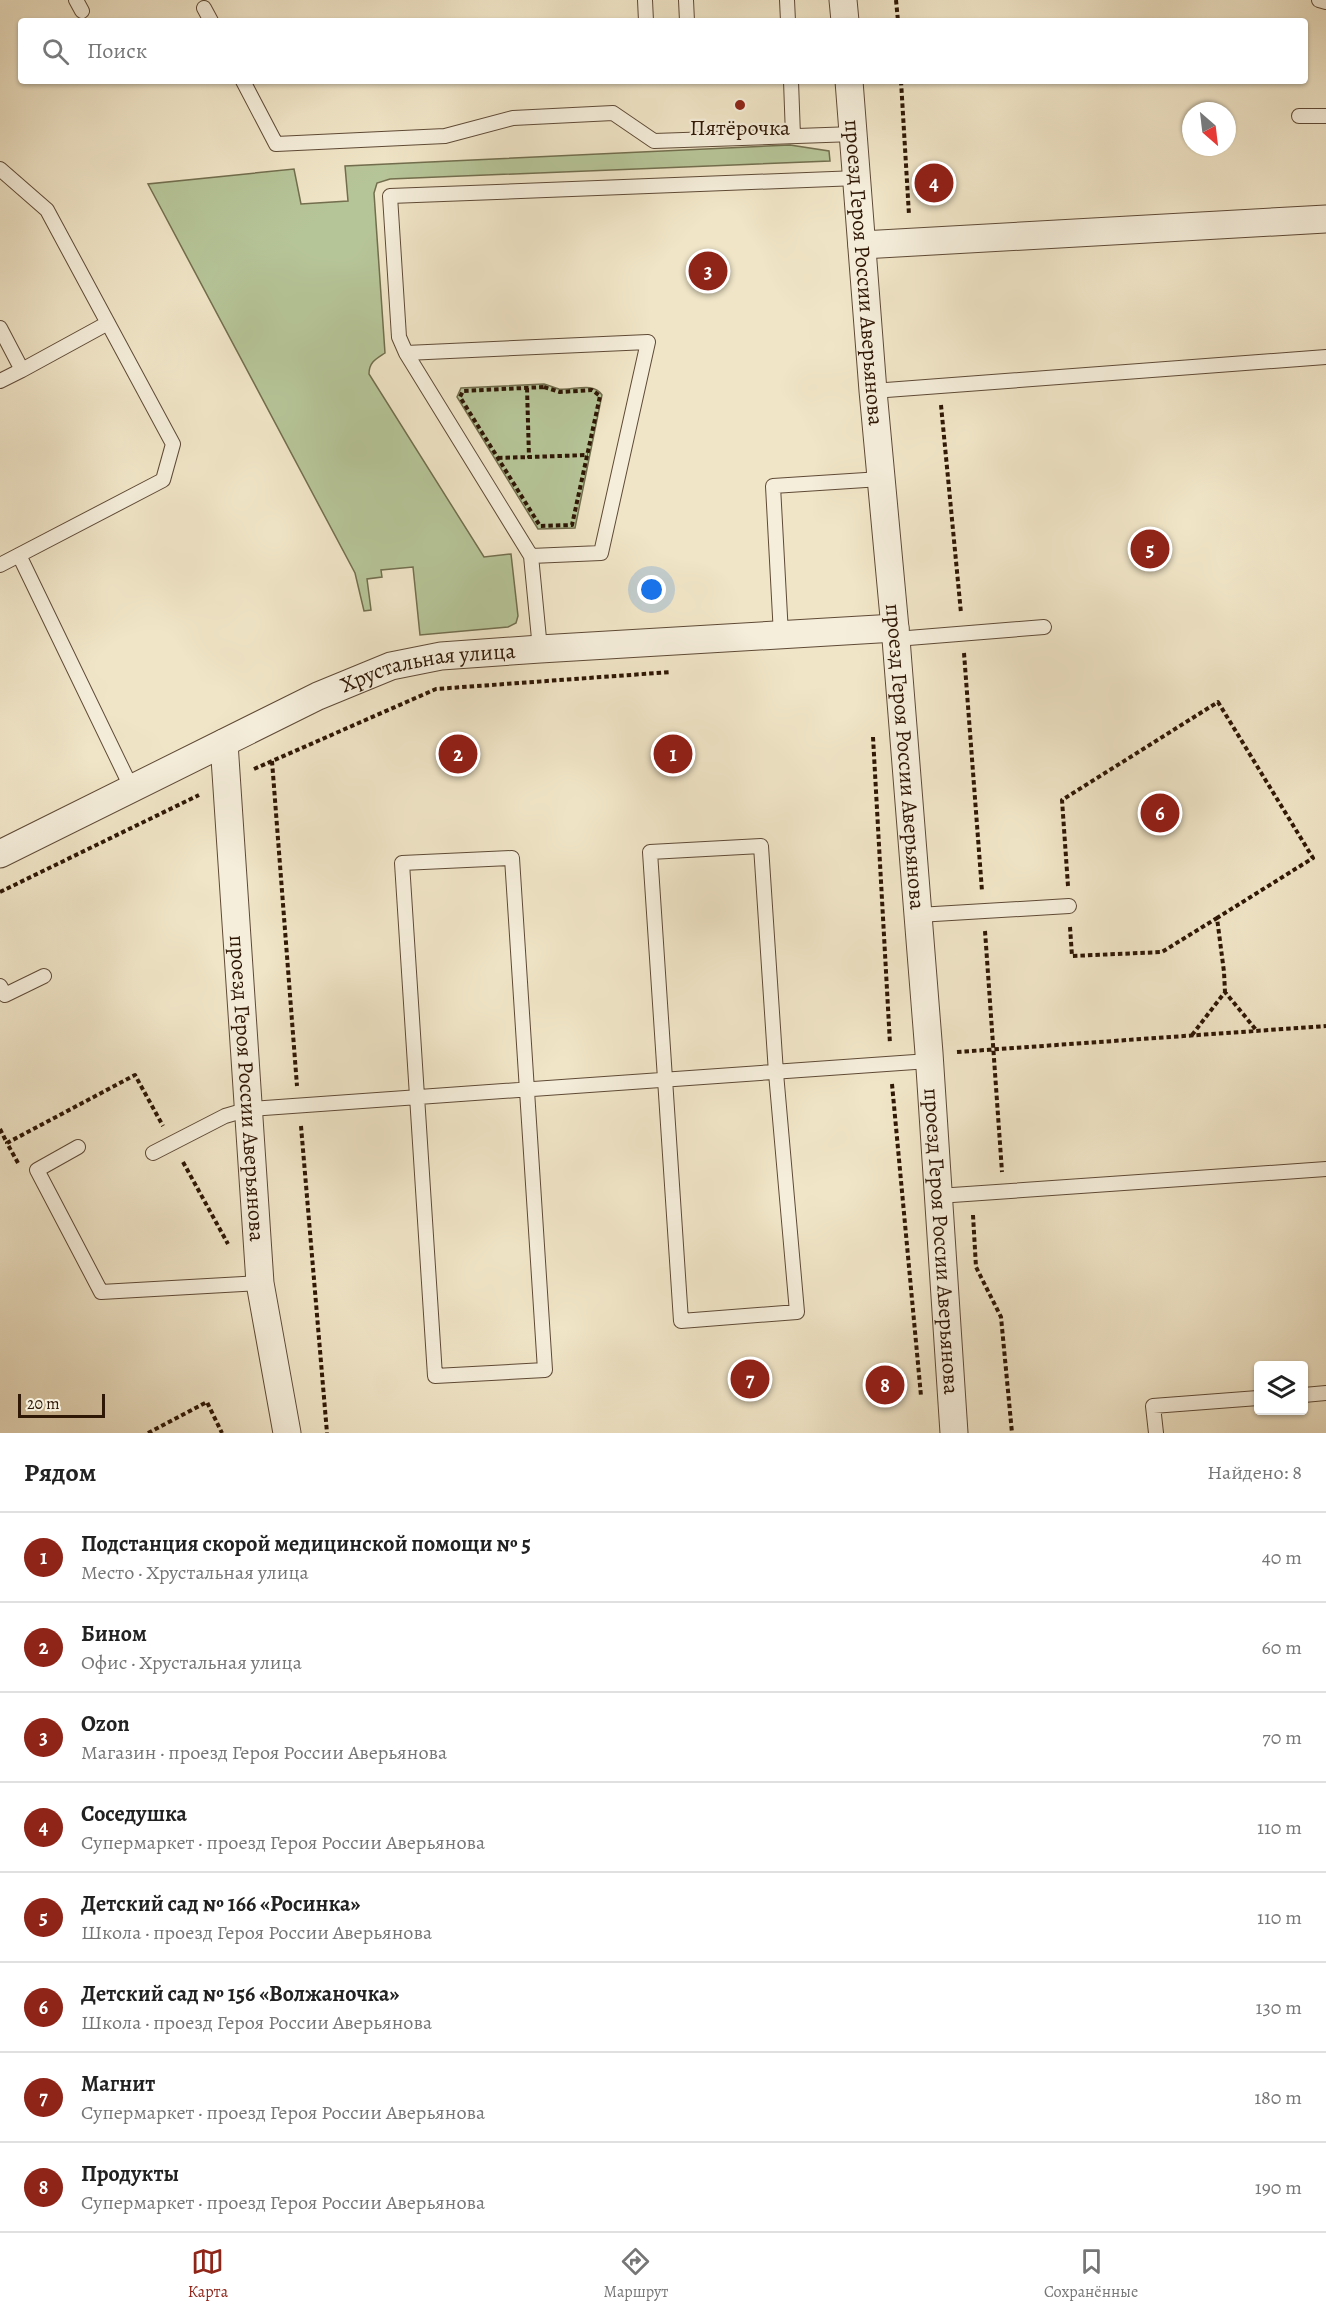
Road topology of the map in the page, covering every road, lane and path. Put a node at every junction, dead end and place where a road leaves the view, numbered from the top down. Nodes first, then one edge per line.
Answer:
1 (645, 0) edge
2 (686, 0) edge
3 (787, 0) edge
4 (843, 0) edge
5 (896, 0) edge
6 (1320, 0) edge
7 (1326, 2) edge
8 (204, 8) dead end
9 (209, 18) edge
10 (646, 18) edge
11 (687, 18) edge
12 (788, 18) edge
13 (845, 18) edge
14 (898, 18) edge
15 (245, 84) edge
16 (791, 84) edge
17 (849, 84) edge
18 (901, 84) edge
19 (1299, 116) dead end
20 (1326, 116) edge
21 (854, 134) junction
22 (793, 136) junction
23 (0, 169) edge
24 (858, 178) junction
25 (1326, 219) edge
26 (910, 243) junction
27 (862, 245) junction
28 (108, 323) junction
29 (0, 328) edge
30 (406, 353) junction
31 (1326, 357) edge
32 (22, 370) junction
33 (0, 381) edge
34 (939, 385) junction
35 (527, 388) junction
36 (873, 391) junction
37 (588, 455) junction
38 (529, 457) junction
39 (498, 458) junction
40 (881, 479) junction
41 (19, 555) junction
42 (531, 556) junction
43 (0, 565) edge
44 (1044, 627) dead end
45 (895, 633) junction
46 (963, 633) junction
47 (781, 635) junction
48 (540, 649) junction
49 (681, 672) dead end
50 (872, 728) dead end
51 (224, 743) junction
52 (228, 781) junction
53 (132, 789) junction
54 (0, 854) edge
55 (0, 892) edge
56 (1069, 906) junction
57 (983, 909) junction
58 (918, 915) junction
59 (1217, 918) junction
60 (44, 976) dead end
61 (0, 986) edge
62 (1224, 992) junction
63 (1326, 1026) edge
64 (1257, 1031) junction
65 (1192, 1035) junction
66 (993, 1049) junction
67 (929, 1057) junction
68 (891, 1064) junction
69 (776, 1073) junction
70 (664, 1081) junction
71 (528, 1090) junction
72 (416, 1098) junction
73 (249, 1109) junction
74 (0, 1129) edge
75 (7, 1143) dead end
76 (173, 1143) junction
77 (78, 1147) dead end
78 (153, 1153) dead end
79 (1326, 1169) edge
80 (1003, 1191) junction
81 (972, 1193) junction
82 (938, 1196) junction
83 (232, 1251) dead end
84 (260, 1283) junction
85 (1326, 1393) edge
86 (1308, 1395) edge
87 (921, 1398) dead end
88 (1254, 1398) edge
89 (148, 1433) edge
90 (222, 1433) edge
91 (287, 1433) edge
92 (954, 1433) edge
93 (1012, 1433) edge
94 (1156, 1433) edge

1 - 10 lane
2 - 11 lane
3 - 12 lane
4 - 13 street
5 - 14 path
6 - 7 lane
8 - 9 lane
15 - 22 lane
16 - 22 lane
17 - 21 street, проезд Героя России Аверьянова
18 - 26 path
19 - 20 lane
21 - 22 lane
21 - 24 street, проезд Героя России Аверьянова
23 - 28 lane
24 - 27 street, проезд Героя России Аверьянова
24 - 30 lane
25 - 26 street
26 - 27 street
27 - 36 street, проезд Героя России Аверьянова
28 - 32 lane
28 - 41 lane
29 - 32 lane
30 - 42 lane
30 - 42 lane
31 - 34 lane
32 - 33 lane
34 - 36 lane
34 - 46 path
35 - 37 path
35 - 38 path
35 - 39 path
36 - 40 street, проезд Героя России Аверьянова
37 - 38 path
37 - 39 path
38 - 39 path
40 - 45 street, проезд Героя России Аверьянова
40 - 47 lane
41 - 43 lane
41 - 53 lane
42 - 48 lane
44 - 46 lane
45 - 46 lane
45 - 47 street, Хрустальная улица
45 - 58 street, проезд Героя России Аверьянова
46 - 57 path
47 - 48 street, Хрустальная улица
48 - 51 street, Хрустальная улица
49 - 52 path
50 - 68 path
51 - 52 street, проезд Героя России Аверьянова
51 - 53 street, Хрустальная улица
52 - 55 path
52 - 73 street, проезд Героя России Аверьянова
53 - 54 street, Хрустальная улица
56 - 57 lane
56 - 59 path
56 - 59 path
57 - 58 lane
57 - 66 path
58 - 67 street, проезд Героя России Аверьянова
59 - 62 path
60 - 61 lane
62 - 64 path
62 - 65 path
63 - 64 path
64 - 65 path
65 - 66 path
66 - 67 path
66 - 80 path
67 - 68 lane
67 - 82 street, проезд Героя России Аверьянова
68 - 69 lane
68 - 87 path
69 - 70 lane
69 - 70 lane
69 - 70 lane
70 - 71 lane
71 - 72 lane
71 - 72 lane
71 - 72 lane
72 - 73 lane
73 - 76 lane
73 - 84 street, проезд Героя России Аверьянова
74 - 75 path
76 - 78 lane
76 - 83 path
77 - 84 lane
79 - 80 lane
80 - 81 lane
81 - 82 lane
81 - 93 path
82 - 92 street, проезд Героя России Аверьянова
84 - 91 street, проезд Героя России Аверьянова
85 - 86 lane
88 - 94 lane
89 - 90 path

